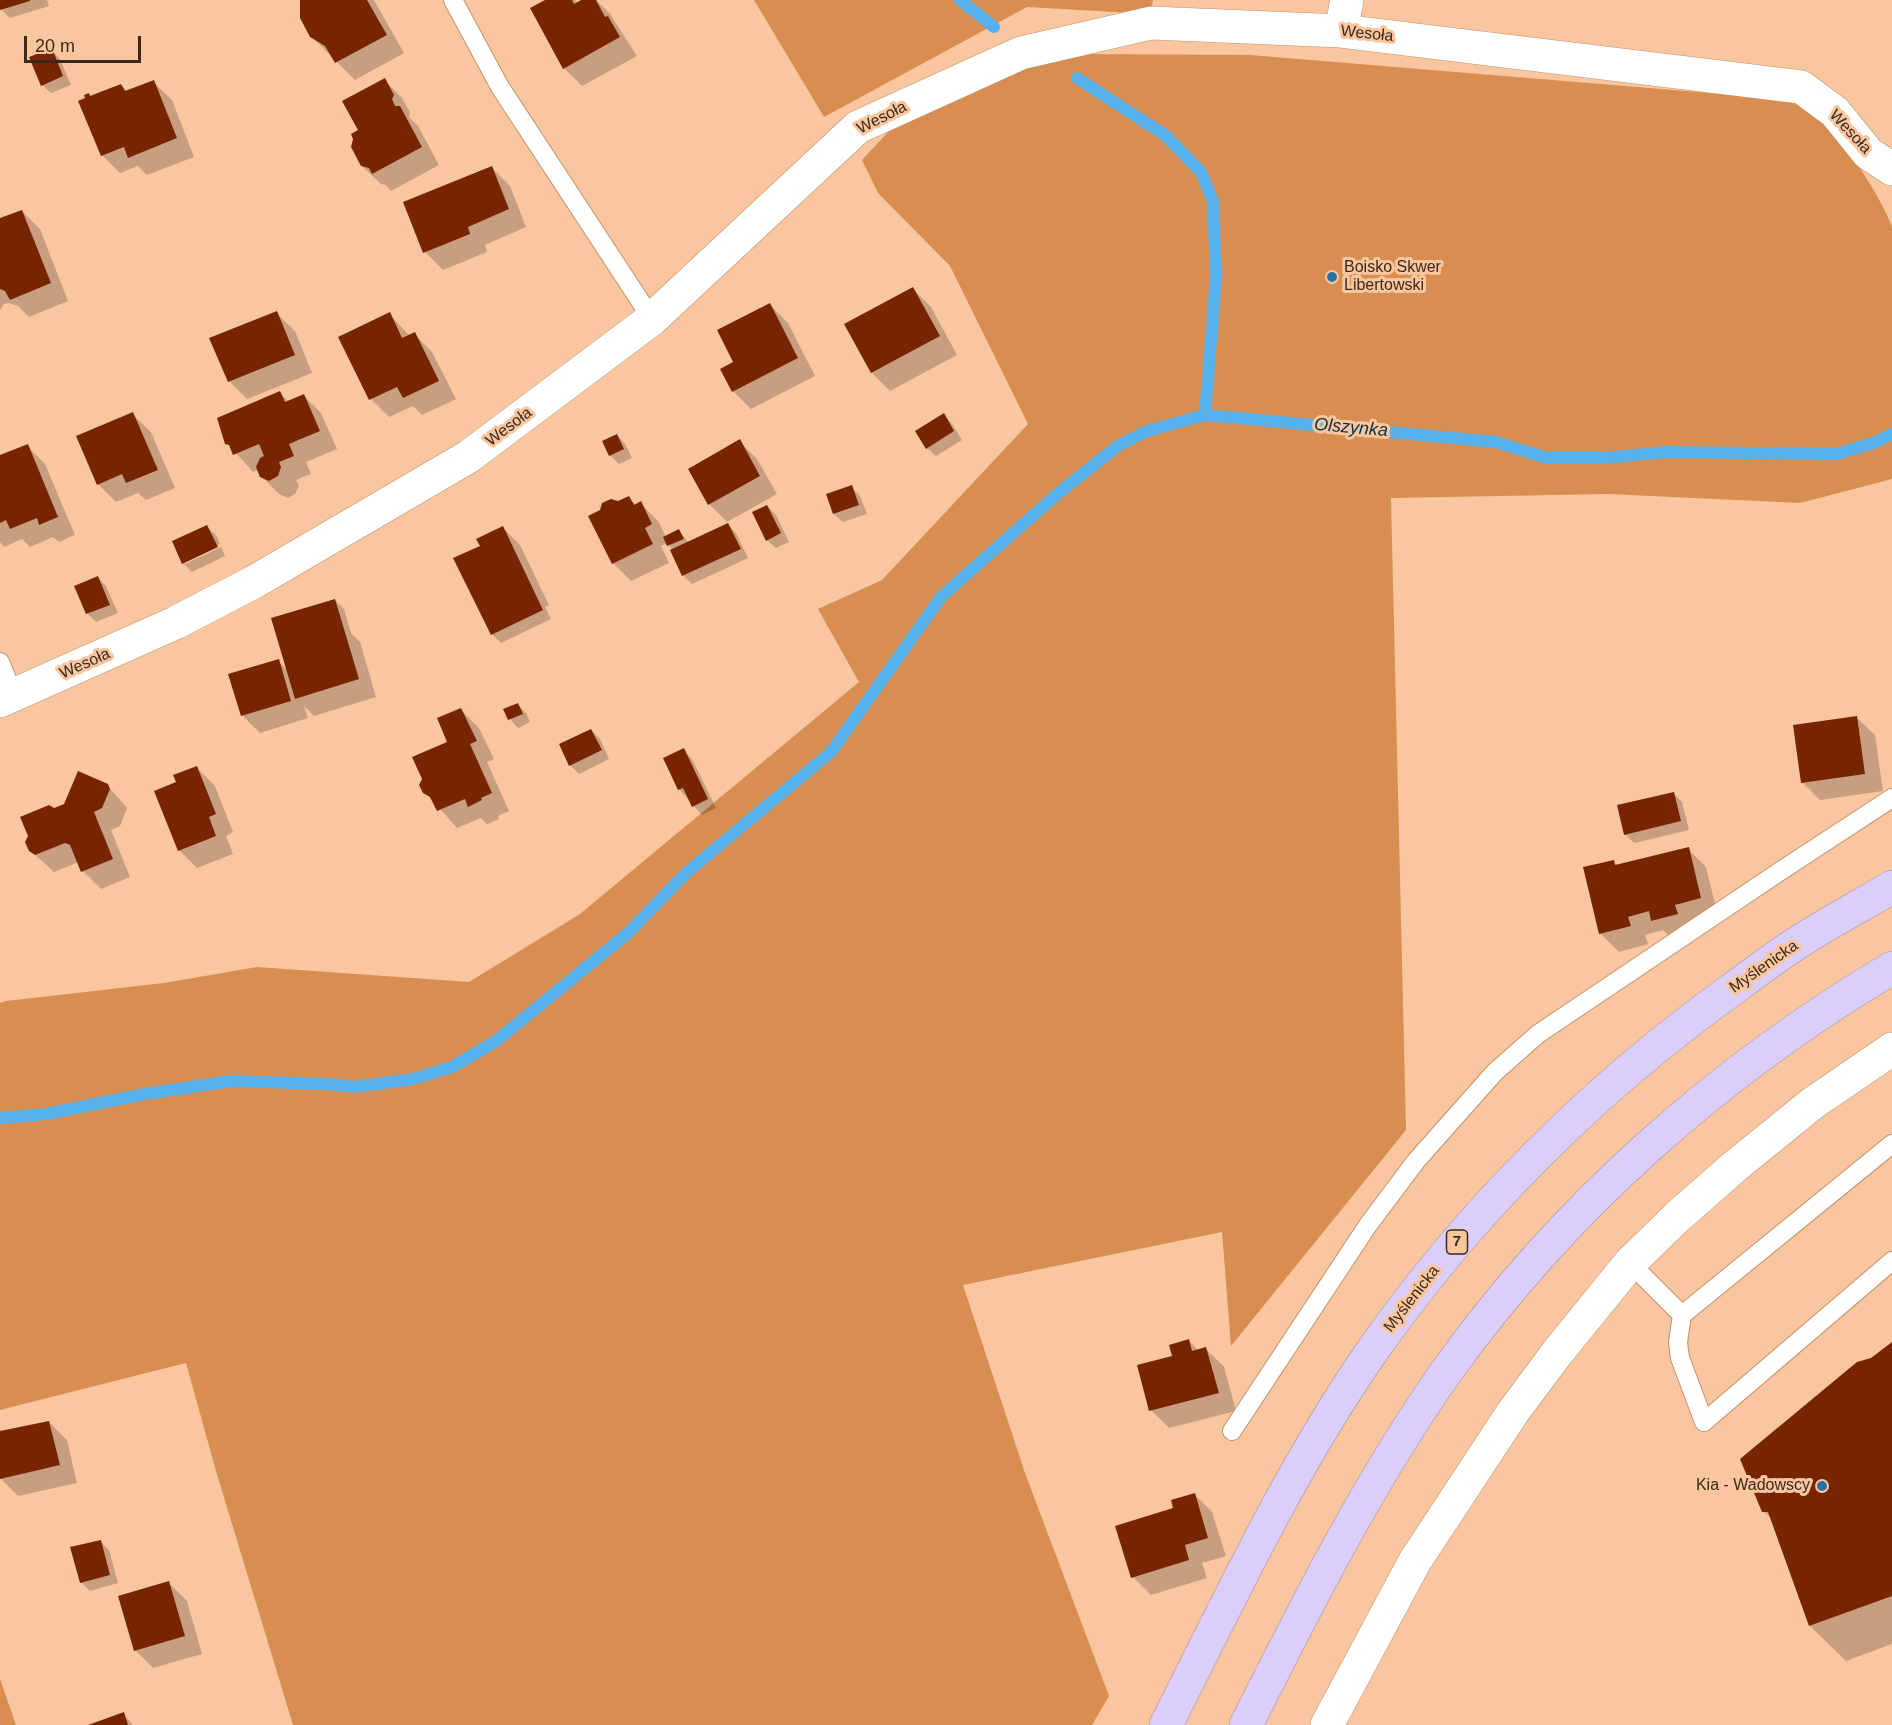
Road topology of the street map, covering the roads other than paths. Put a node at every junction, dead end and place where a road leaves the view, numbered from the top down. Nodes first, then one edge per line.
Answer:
1 (453, 0) edge
2 (1344, 15) edge
3 (1892, 169) edge
4 (652, 319) junction
5 (0, 662) edge
6 (7, 698) edge
7 (1892, 798) edge
8 (1892, 887) edge
9 (1892, 968) edge
10 (1892, 1049) edge
11 (1892, 1144) edge
12 (1892, 1261) edge
13 (1630, 1263) junction
14 (1682, 1315) junction
15 (1232, 1431) dead end
16 (1166, 1725) edge
17 (1246, 1725) edge
18 (1327, 1725) edge

1 - 4 lane
2 - 3 street, Wesoła
2 - 4 street, Wesoła
4 - 6 street, Wesoła
5 - 6 lane
7 - 15 lane
8 - 16 highway, Myślenicka / 7
9 - 17 highway
10 - 13 street
11 - 14 lane
12 - 14 lane
13 - 14 lane
13 - 18 street

